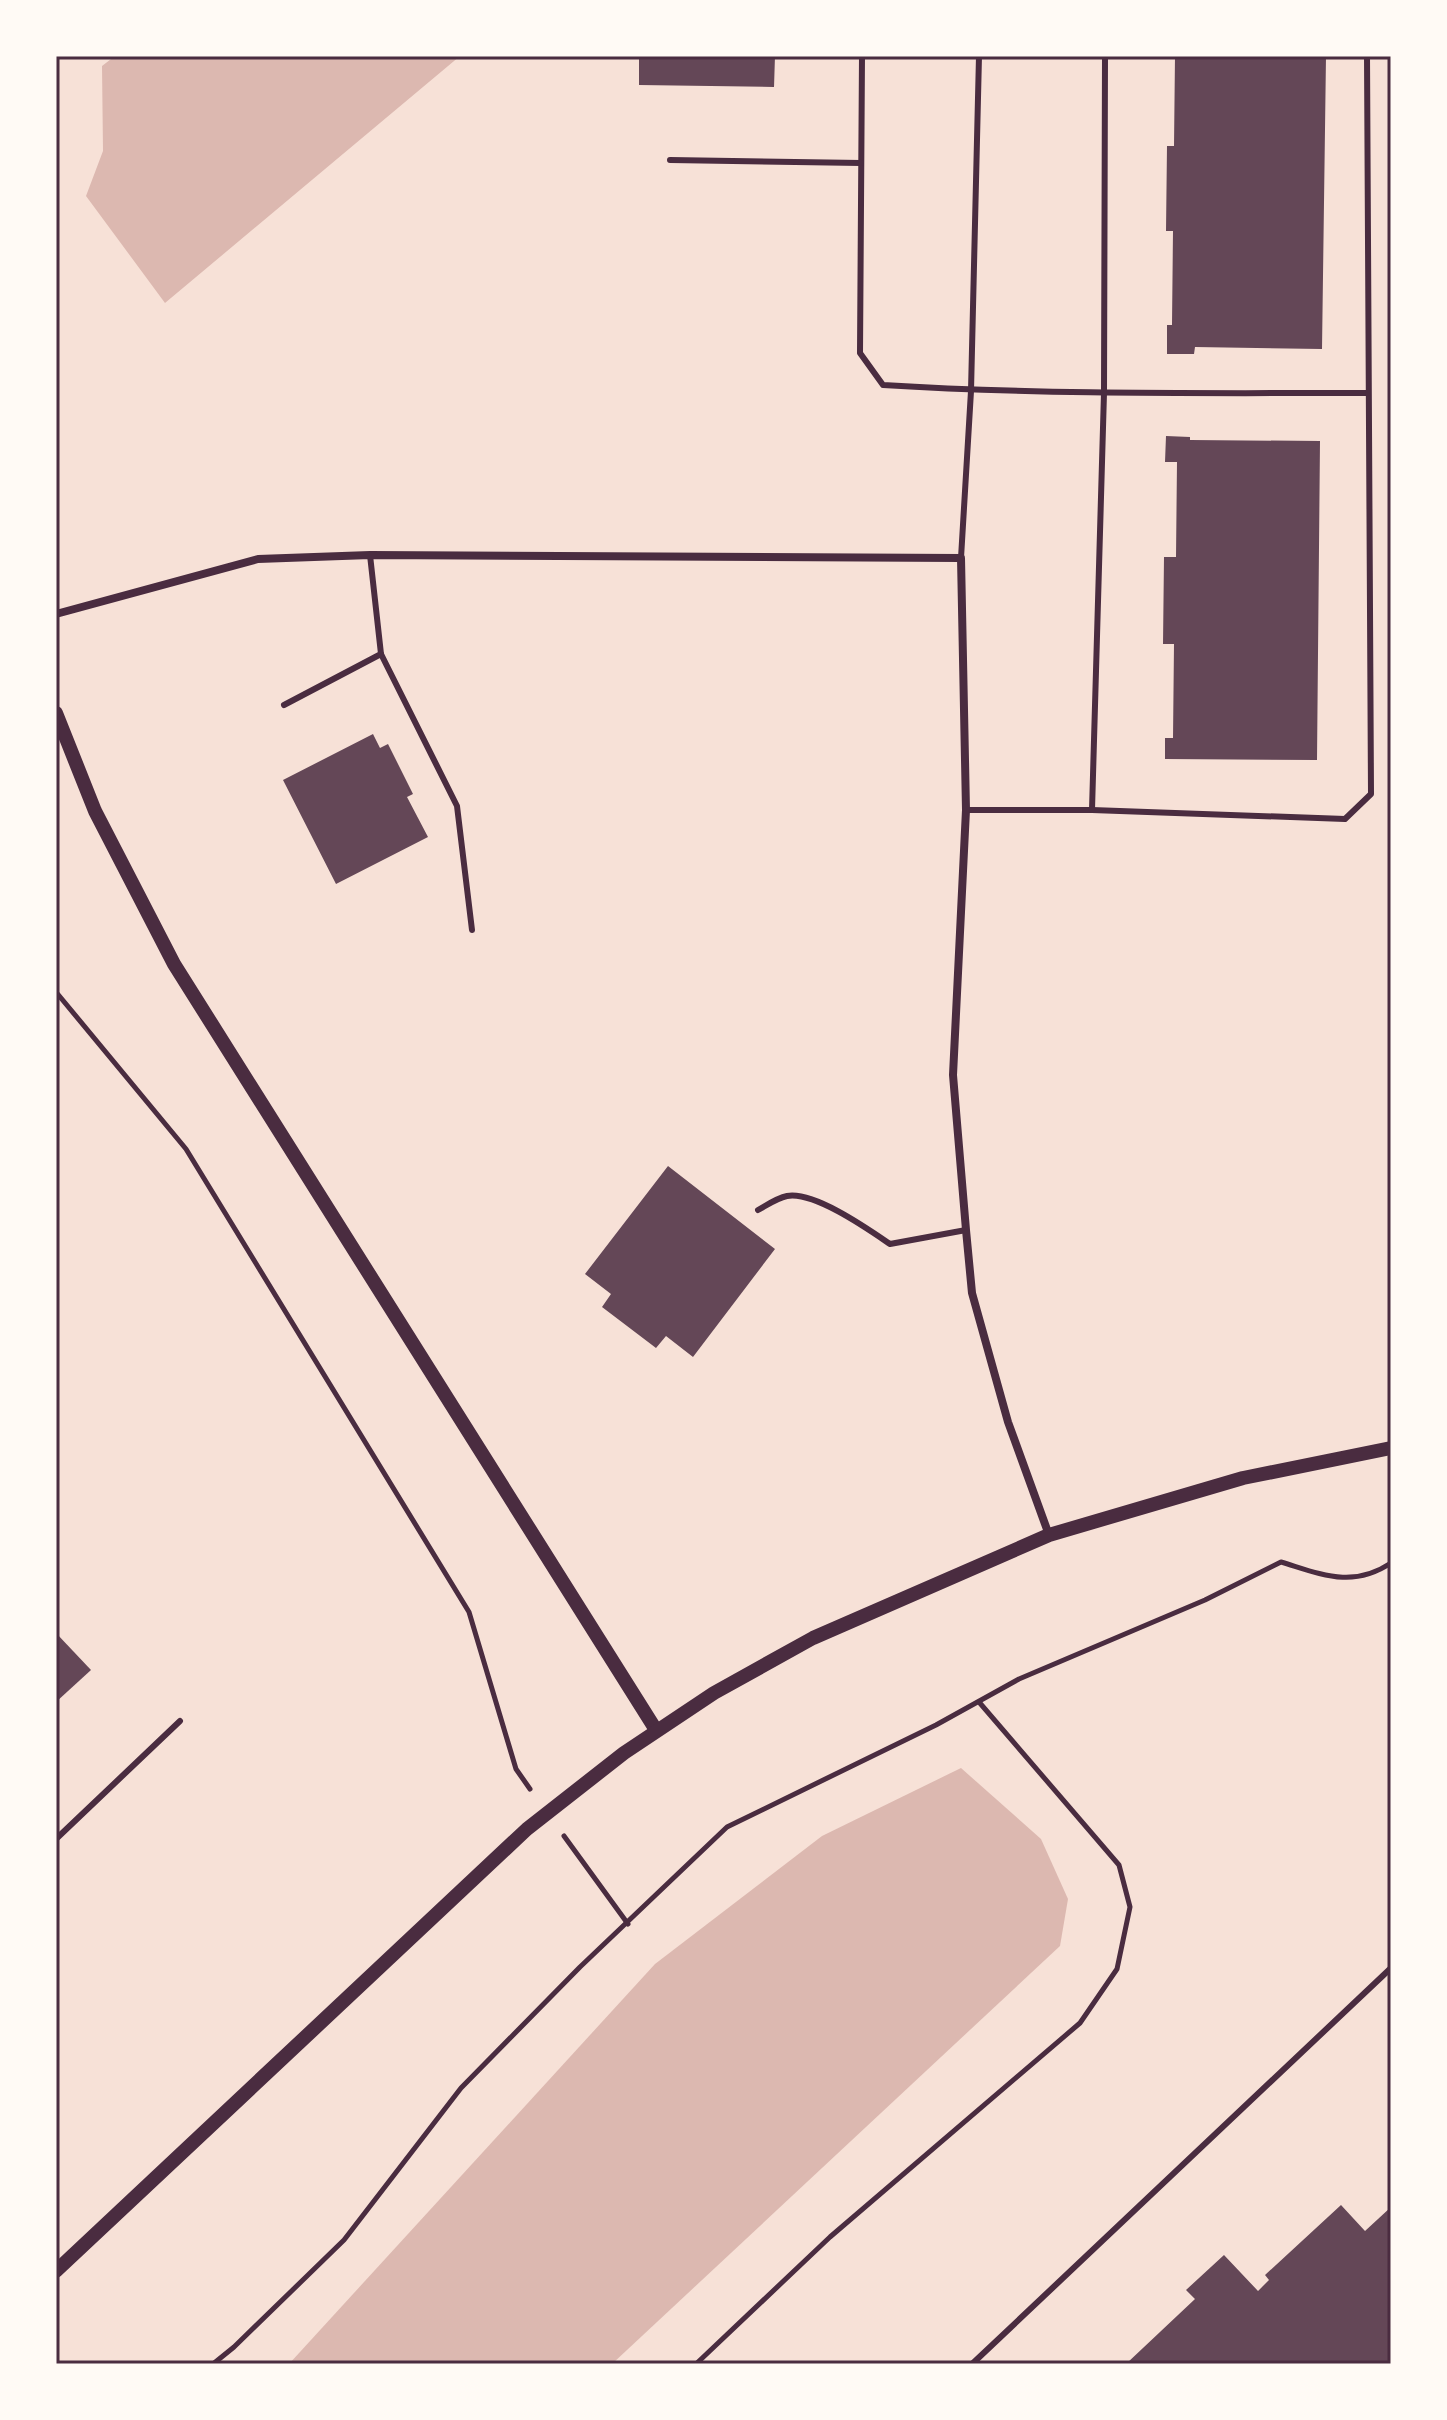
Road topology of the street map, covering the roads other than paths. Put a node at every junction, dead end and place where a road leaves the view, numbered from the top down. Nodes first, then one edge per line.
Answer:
1 (862, 56) edge
2 (979, 56) edge
3 (1105, 56) edge
4 (1367, 56) edge
5 (670, 160) dead end
6 (861, 163) junction
7 (971, 391) junction
8 (1104, 393) junction
9 (1367, 393) junction
10 (370, 555) junction
11 (961, 558) junction
12 (56, 614) edge
13 (381, 654) junction
14 (284, 705) dead end
15 (56, 713) edge
16 (966, 810) junction
17 (1092, 810) junction
18 (472, 930) dead end
19 (758, 1210) dead end
20 (966, 1230) junction
21 (1391, 1448) edge
22 (1049, 1535) junction
23 (180, 1721) dead end
24 (656, 1730) junction
25 (56, 1839) edge
26 (1391, 1968) edge
27 (59, 2263) edge
28 (972, 2364) edge

1 - 6 lane
2 - 7 lane
3 - 8 lane
4 - 9 lane
5 - 6 lane
6 - 7 lane
7 - 8 lane
7 - 11 lane
8 - 9 lane
8 - 17 lane
9 - 17 lane
10 - 11 street
10 - 12 street
10 - 13 lane
11 - 16 street
13 - 14 lane
13 - 18 lane
15 - 24 street
16 - 17 lane
16 - 20 street
19 - 20 lane
20 - 22 street
21 - 22 street
22 - 24 street
23 - 25 lane
24 - 27 street
26 - 28 lane

